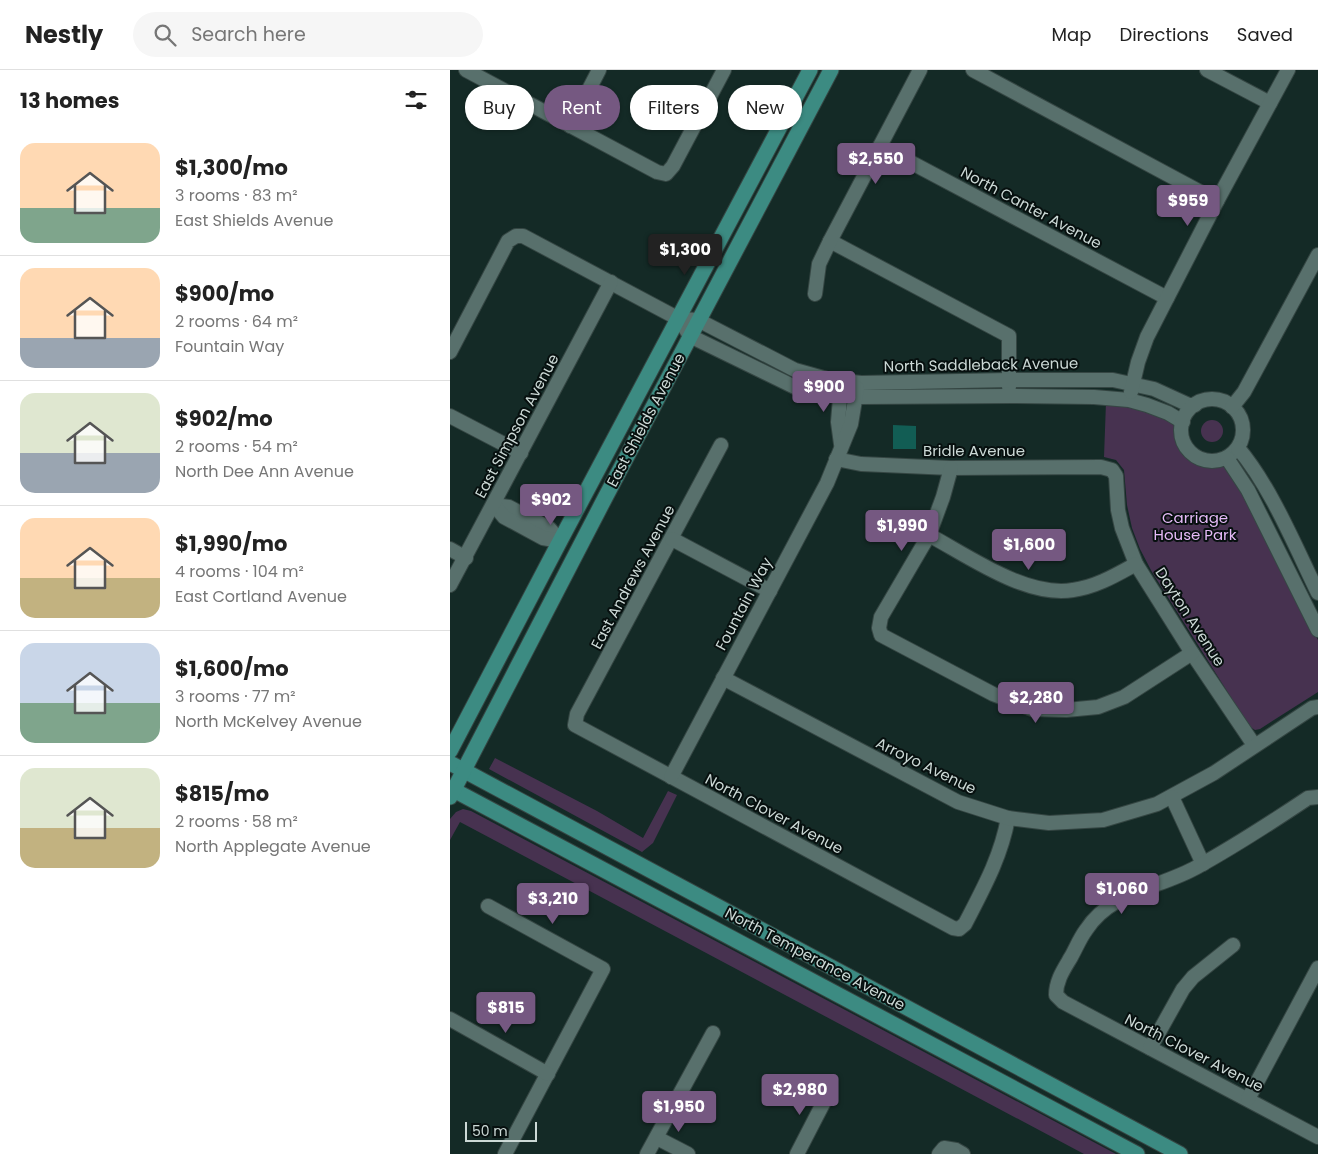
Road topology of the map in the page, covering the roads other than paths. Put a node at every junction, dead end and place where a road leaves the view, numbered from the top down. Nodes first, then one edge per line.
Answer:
1 (600, 70) edge
2 (724, 70) edge
3 (810, 70) edge
4 (822, 70) edge
5 (831, 70) edge
6 (920, 70) edge
7 (972, 70) edge
8 (1208, 70) edge
9 (1288, 70) edge
10 (471, 71) edge
11 (592, 85) edge
12 (1270, 103) junction
13 (544, 112) edge
14 (578, 130) edge
15 (796, 136) junction
16 (880, 146) junction
17 (1217, 201) junction
18 (830, 240) junction
19 (1318, 255) edge
20 (611, 282) junction
21 (815, 294) dead end
22 (1167, 298) junction
23 (679, 319) junction
24 (698, 320) junction
25 (690, 336) junction
26 (450, 352) edge
27 (1009, 380) junction
28 (842, 381) junction
29 (858, 382) junction
30 (1133, 384) junction
31 (840, 396) junction
32 (1010, 396) junction
33 (857, 397) junction
34 (1129, 400) junction
35 (1194, 405) junction
36 (1232, 407) junction
37 (450, 416) edge
38 (1183, 422) junction
39 (721, 445) dead end
40 (841, 445) junction
41 (1238, 448) junction
42 (521, 453) junction
43 (1227, 458) junction
44 (836, 459) junction
45 (951, 468) junction
46 (1112, 470) joint
47 (494, 505) junction
48 (928, 535) junction
49 (672, 539) junction
50 (560, 541) junction
51 (450, 549) edge
52 (466, 558) junction
53 (1136, 564) junction
54 (450, 585) edge
55 (770, 591) junction
56 (1318, 593) edge
57 (1318, 630) edge
58 (1192, 653) junction
59 (723, 678) junction
60 (1316, 705) edge
61 (575, 725) joint
62 (1254, 745) junction
63 (450, 751) edge
64 (457, 766) edge
65 (671, 777) junction
66 (451, 792) edge
67 (1318, 796) edge
68 (1172, 797) junction
69 (1008, 818) junction
70 (1203, 864) junction
71 (488, 906) dead end
72 (1233, 945) dead end
73 (1318, 968) edge
74 (450, 1019) edge
75 (713, 1033) dead end
76 (1150, 1048) junction
77 (548, 1074) junction
78 (829, 1092) dead end
79 (1248, 1099) junction
80 (1318, 1137) edge
81 (657, 1138) junction
82 (942, 1151) edge
83 (505, 1154) edge
84 (647, 1154) edge
85 (688, 1154) edge
86 (796, 1154) edge
87 (963, 1154) edge
88 (1137, 1154) edge
89 (1180, 1154) edge

1 - 11 street
2 - 14 street
3 - 23 main road, East Shields Avenue
4 - 15 main road
5 - 15 main road, East Shields Avenue
6 - 16 street
7 - 17 street
8 - 12 street
9 - 12 street
10 - 13 street
12 - 17 street
15 - 24 main road, East Shields Avenue
16 - 18 street
16 - 22 street, North Canter Avenue
17 - 22 street
18 - 21 street
18 - 27 street
19 - 36 street
20 - 23 street
20 - 26 street
20 - 42 street, East Simpson Avenue
22 - 30 street
23 - 24 street, North Saddleback Avenue
23 - 25 street
23 - 50 main road, East Shields Avenue
24 - 25 main road, East Shields Avenue
24 - 28 street, North Saddleback Avenue
25 - 31 street, North Saddleback Avenue
25 - 64 main road, East Shields Avenue
27 - 29 street, North Saddleback Avenue
27 - 30 street, North Saddleback Avenue
27 - 32 street
28 - 29 street, North Saddleback Avenue
28 - 31 street, Fountain Way
29 - 33 street, Fountain Way
30 - 34 street
30 - 35 street, North Saddleback Avenue
31 - 33 street, North Saddleback Avenue
31 - 40 street, Fountain Way
32 - 33 street, North Saddleback Avenue
32 - 34 street, North Saddleback Avenue
33 - 40 street, Fountain Way
34 - 38 street, North Saddleback Avenue
35 - 36 street
35 - 38 street
36 - 41 street
37 - 42 street
38 - 43 street
39 - 49 street, East Andrews Avenue
40 - 44 street, Fountain Way
41 - 43 street
41 - 56 street
42 - 47 street, East Simpson Avenue
43 - 57 street
44 - 45 street, Bridle Avenue
44 - 55 street, Fountain Way
45 - 46 street, Bridle Avenue
45 - 48 street
46 - 53 street, Dayton Avenue
47 - 50 street
47 - 52 street, East Simpson Avenue
48 - 53 street
48 - 58 street
49 - 55 street
49 - 61 street, East Andrews Avenue
50 - 63 main road, East Shields Avenue
51 - 52 street
52 - 54 street, East Simpson Avenue
53 - 58 street, Dayton Avenue
55 - 59 street, Fountain Way
58 - 62 street, Dayton Avenue
59 - 65 street, Fountain Way
59 - 69 street, Arroyo Avenue
60 - 62 street, Arroyo Avenue
61 - 65 street, North Clover Avenue
62 - 68 street, Arroyo Avenue
64 - 66 main road, East Shields Avenue
64 - 89 main road, North Temperance Avenue
65 - 69 street, North Clover Avenue
66 - 88 main road, North Temperance Avenue
67 - 70 street
68 - 69 street, Arroyo Avenue
68 - 70 street
70 - 76 street, North Clover Avenue
71 - 77 street
72 - 76 street
73 - 79 street
74 - 77 street
75 - 81 street
76 - 79 street, North Clover Avenue
77 - 83 street
78 - 86 street
79 - 80 street, North Clover Avenue
81 - 84 street
81 - 85 street
82 - 87 street

